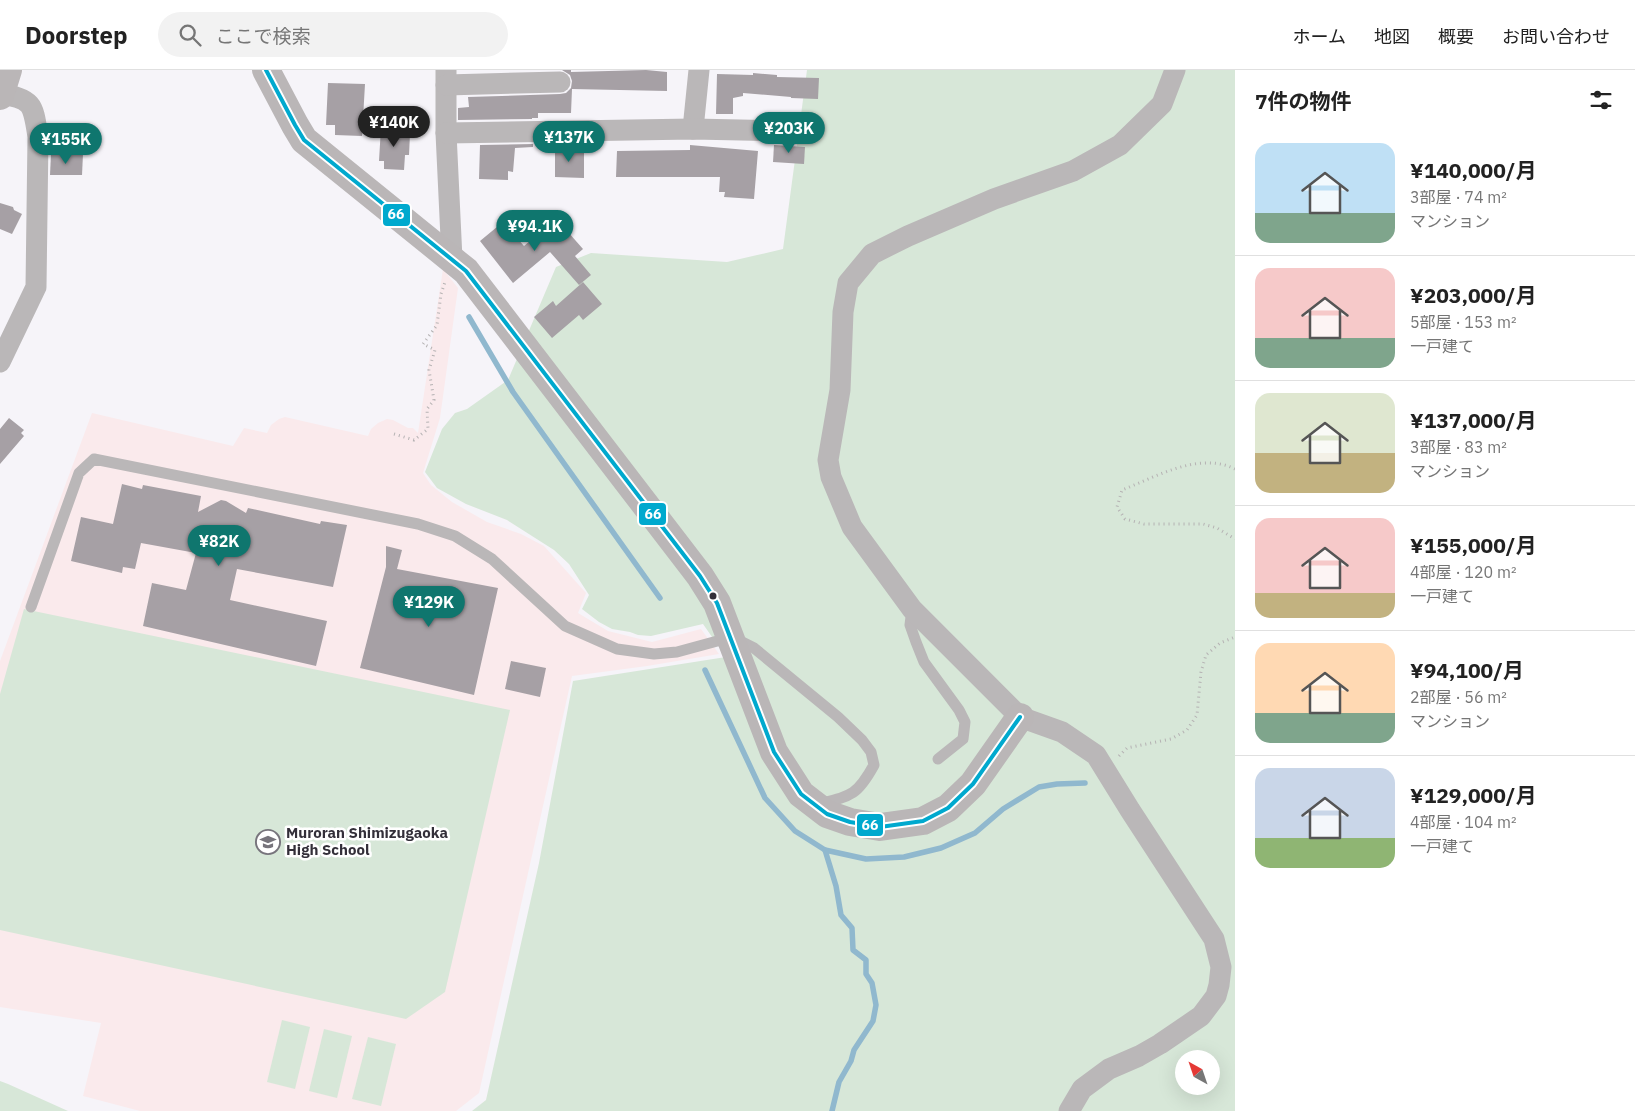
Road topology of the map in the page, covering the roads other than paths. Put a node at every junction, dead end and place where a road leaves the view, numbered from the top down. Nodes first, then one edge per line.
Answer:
1 (8, 70) edge
2 (266, 70) edge
3 (699, 70) edge
4 (1175, 70) edge
5 (446, 77) edge
6 (560, 82) dead end
7 (0, 95) edge
8 (693, 130) junction
9 (790, 131) dead end
10 (446, 133) junction
11 (452, 259) junction
12 (0, 362) edge
13 (31, 607) dead end
14 (912, 609) junction
15 (732, 637) junction
16 (1020, 717) junction
17 (938, 759) dead end
18 (815, 804) junction
19 (1069, 1111) edge

1 - 7 street
2 - 11 street
3 - 8 street
4 - 14 street
5 - 6 street
5 - 10 street
7 - 12 street
8 - 9 street
8 - 10 street
10 - 11 street
11 - 15 street
13 - 15 lane
14 - 16 street
14 - 17 lane
15 - 18 street
15 - 18 lane
16 - 18 street
16 - 19 street

